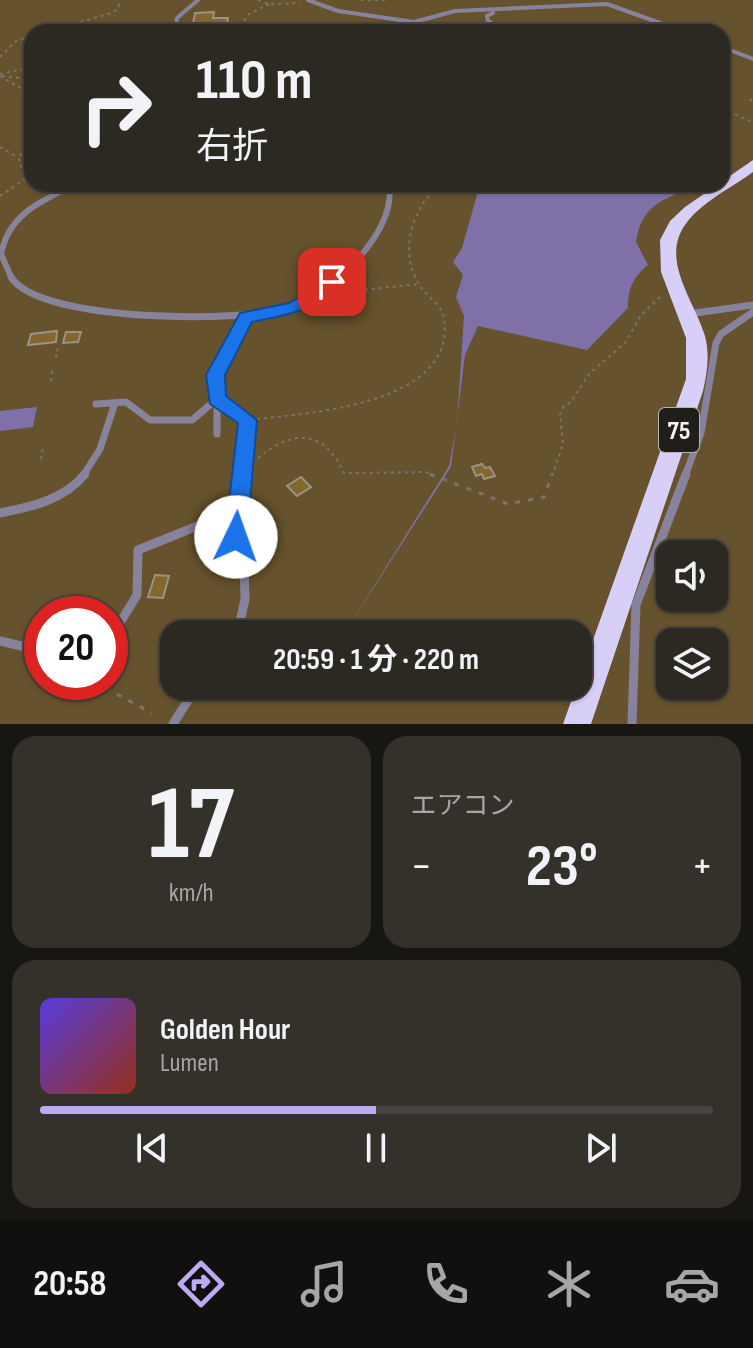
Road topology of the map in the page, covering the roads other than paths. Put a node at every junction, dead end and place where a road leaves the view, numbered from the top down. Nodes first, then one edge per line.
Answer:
1 (198, 0) edge
2 (311, 1) edge
3 (495, 12) junction
4 (177, 24) edge
5 (493, 24) edge
6 (663, 24) edge
7 (730, 50) edge
8 (753, 59) edge
9 (753, 165) edge
10 (730, 183) edge
11 (61, 192) edge
12 (391, 192) edge
13 (718, 192) edge
14 (12, 279) junction
15 (0, 280) edge
16 (753, 305) edge
17 (753, 312) edge
18 (687, 314) junction
19 (246, 317) junction
20 (217, 399) junction
21 (115, 403) junction
22 (96, 404) dead end
23 (217, 434) dead end
24 (237, 510) junction
25 (0, 513) edge
26 (128, 614) edge
27 (240, 620) edge
28 (0, 630) edge
29 (0, 641) edge
30 (24, 647) edge
31 (188, 700) edge
32 (173, 724) edge
33 (577, 724) edge
34 (632, 724) edge

1 - 4 lane
2 - 3 lane
3 - 5 lane
3 - 6 lane
7 - 8 lane
9 - 10 main road, 75
11 - 14 lane
12 - 19 lane
13 - 18 main road, 75
14 - 15 lane
14 - 19 lane
16 - 18 lane
17 - 34 lane
18 - 33 main road, 75
19 - 20 lane
20 - 21 lane
20 - 23 lane
20 - 24 lane
21 - 22 lane
21 - 25 lane
24 - 26 lane
24 - 27 lane
28 - 29 lane
29 - 30 lane
31 - 32 lane

